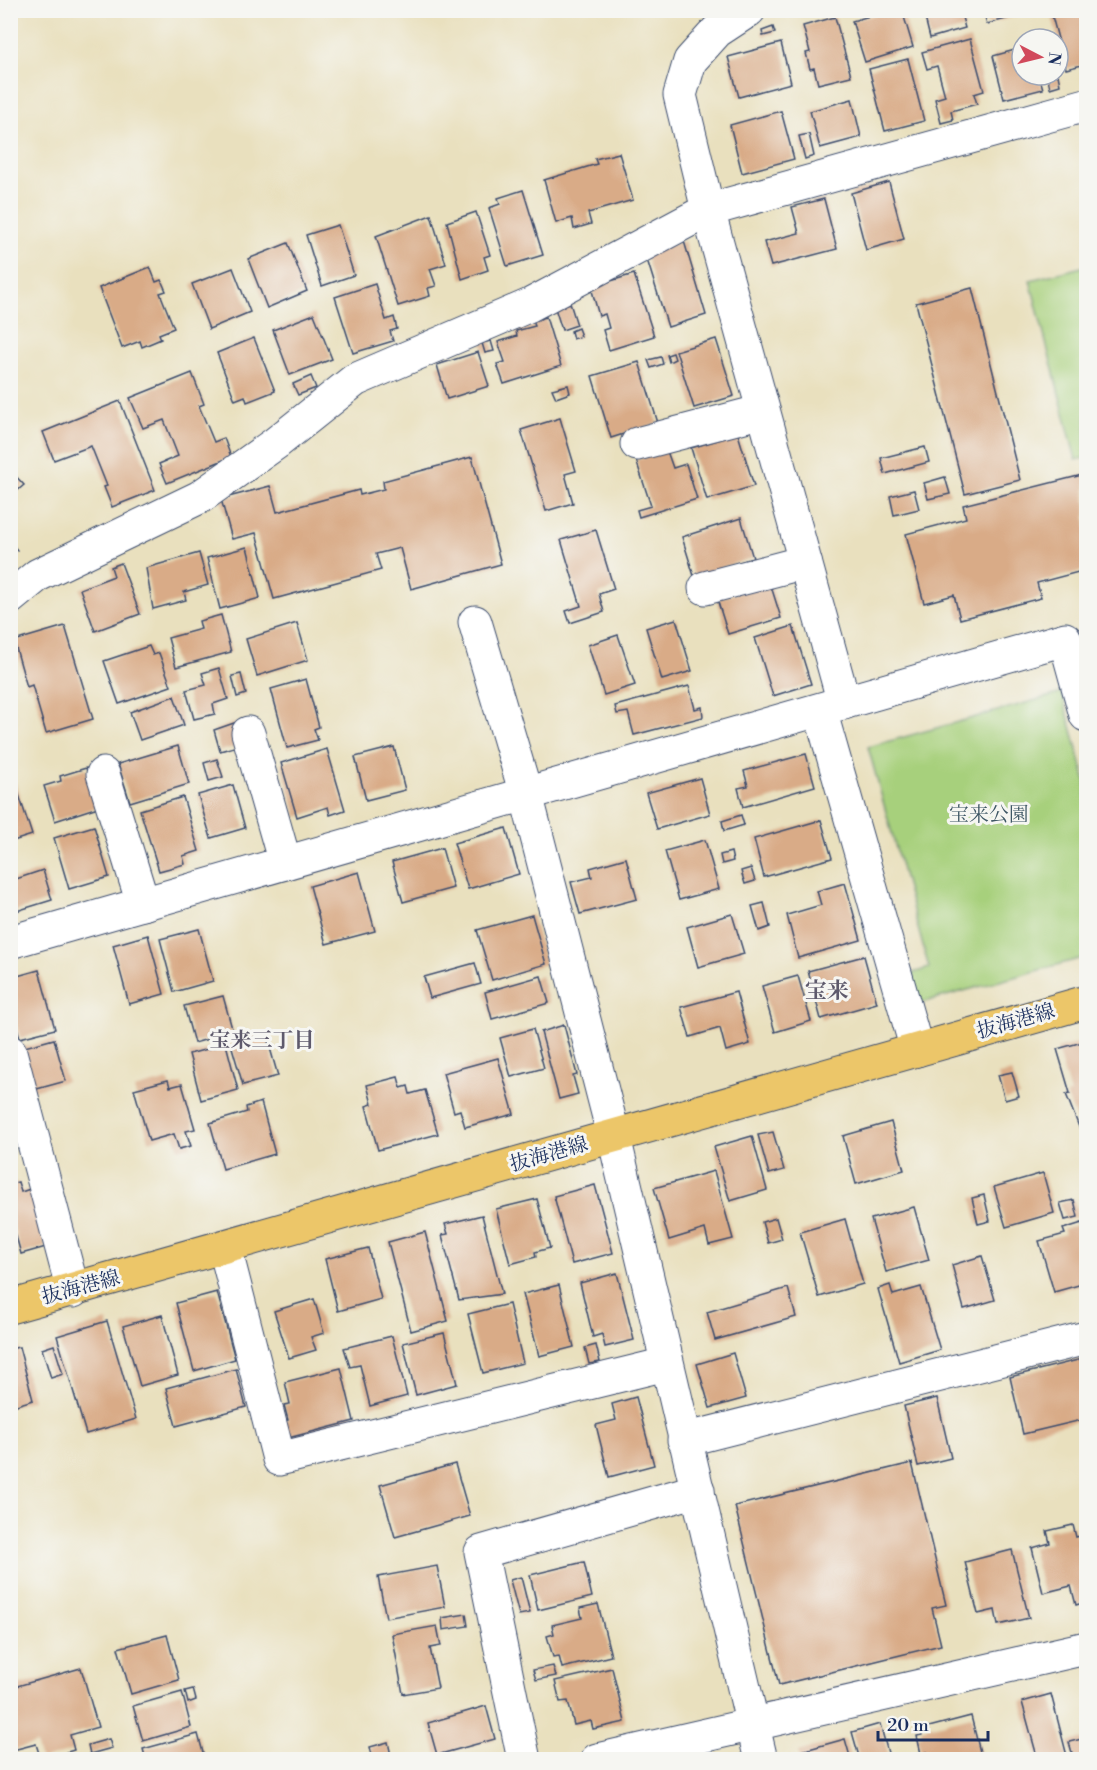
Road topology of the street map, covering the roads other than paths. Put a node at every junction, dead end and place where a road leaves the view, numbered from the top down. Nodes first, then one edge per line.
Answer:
1 (749, 10) edge
2 (1086, 105) edge
3 (708, 210) junction
4 (763, 411) junction
5 (637, 444) dead end
6 (805, 562) junction
7 (705, 588) dead end
8 (10, 598) edge
9 (475, 622) dead end
10 (832, 706) junction
11 (1086, 715) edge
12 (248, 733) dead end
13 (103, 774) dead end
14 (526, 794) junction
15 (285, 863) junction
16 (144, 904) junction
17 (10, 942) edge
18 (1086, 1002) edge
19 (917, 1050) junction
20 (10, 1052) edge
21 (614, 1137) junction
22 (225, 1248) junction
23 (73, 1291) junction
24 (10, 1307) edge
25 (1086, 1338) edge
26 (666, 1364) junction
27 (684, 1440) junction
28 (698, 1490) junction
29 (1086, 1648) edge
30 (753, 1724) junction
31 (524, 1760) edge
32 (597, 1760) edge
33 (762, 1760) edge

1 - 3 street
2 - 3 street
3 - 4 street
3 - 8 street
4 - 5 street
4 - 6 street
6 - 7 street
6 - 10 street
9 - 14 street
10 - 11 street
10 - 14 street
10 - 19 street
12 - 15 street
13 - 16 street
14 - 15 street
14 - 21 street
15 - 16 street
16 - 17 street
18 - 19 main road, 抜海港線
19 - 21 main road, 抜海港線
20 - 23 street
21 - 22 main road, 抜海港線
21 - 26 street
22 - 23 main road, 抜海港線
22 - 26 street
23 - 24 main road, 抜海港線
25 - 27 street
26 - 27 street
27 - 28 street
28 - 30 street
28 - 31 street
29 - 30 street
30 - 32 street
30 - 33 street

